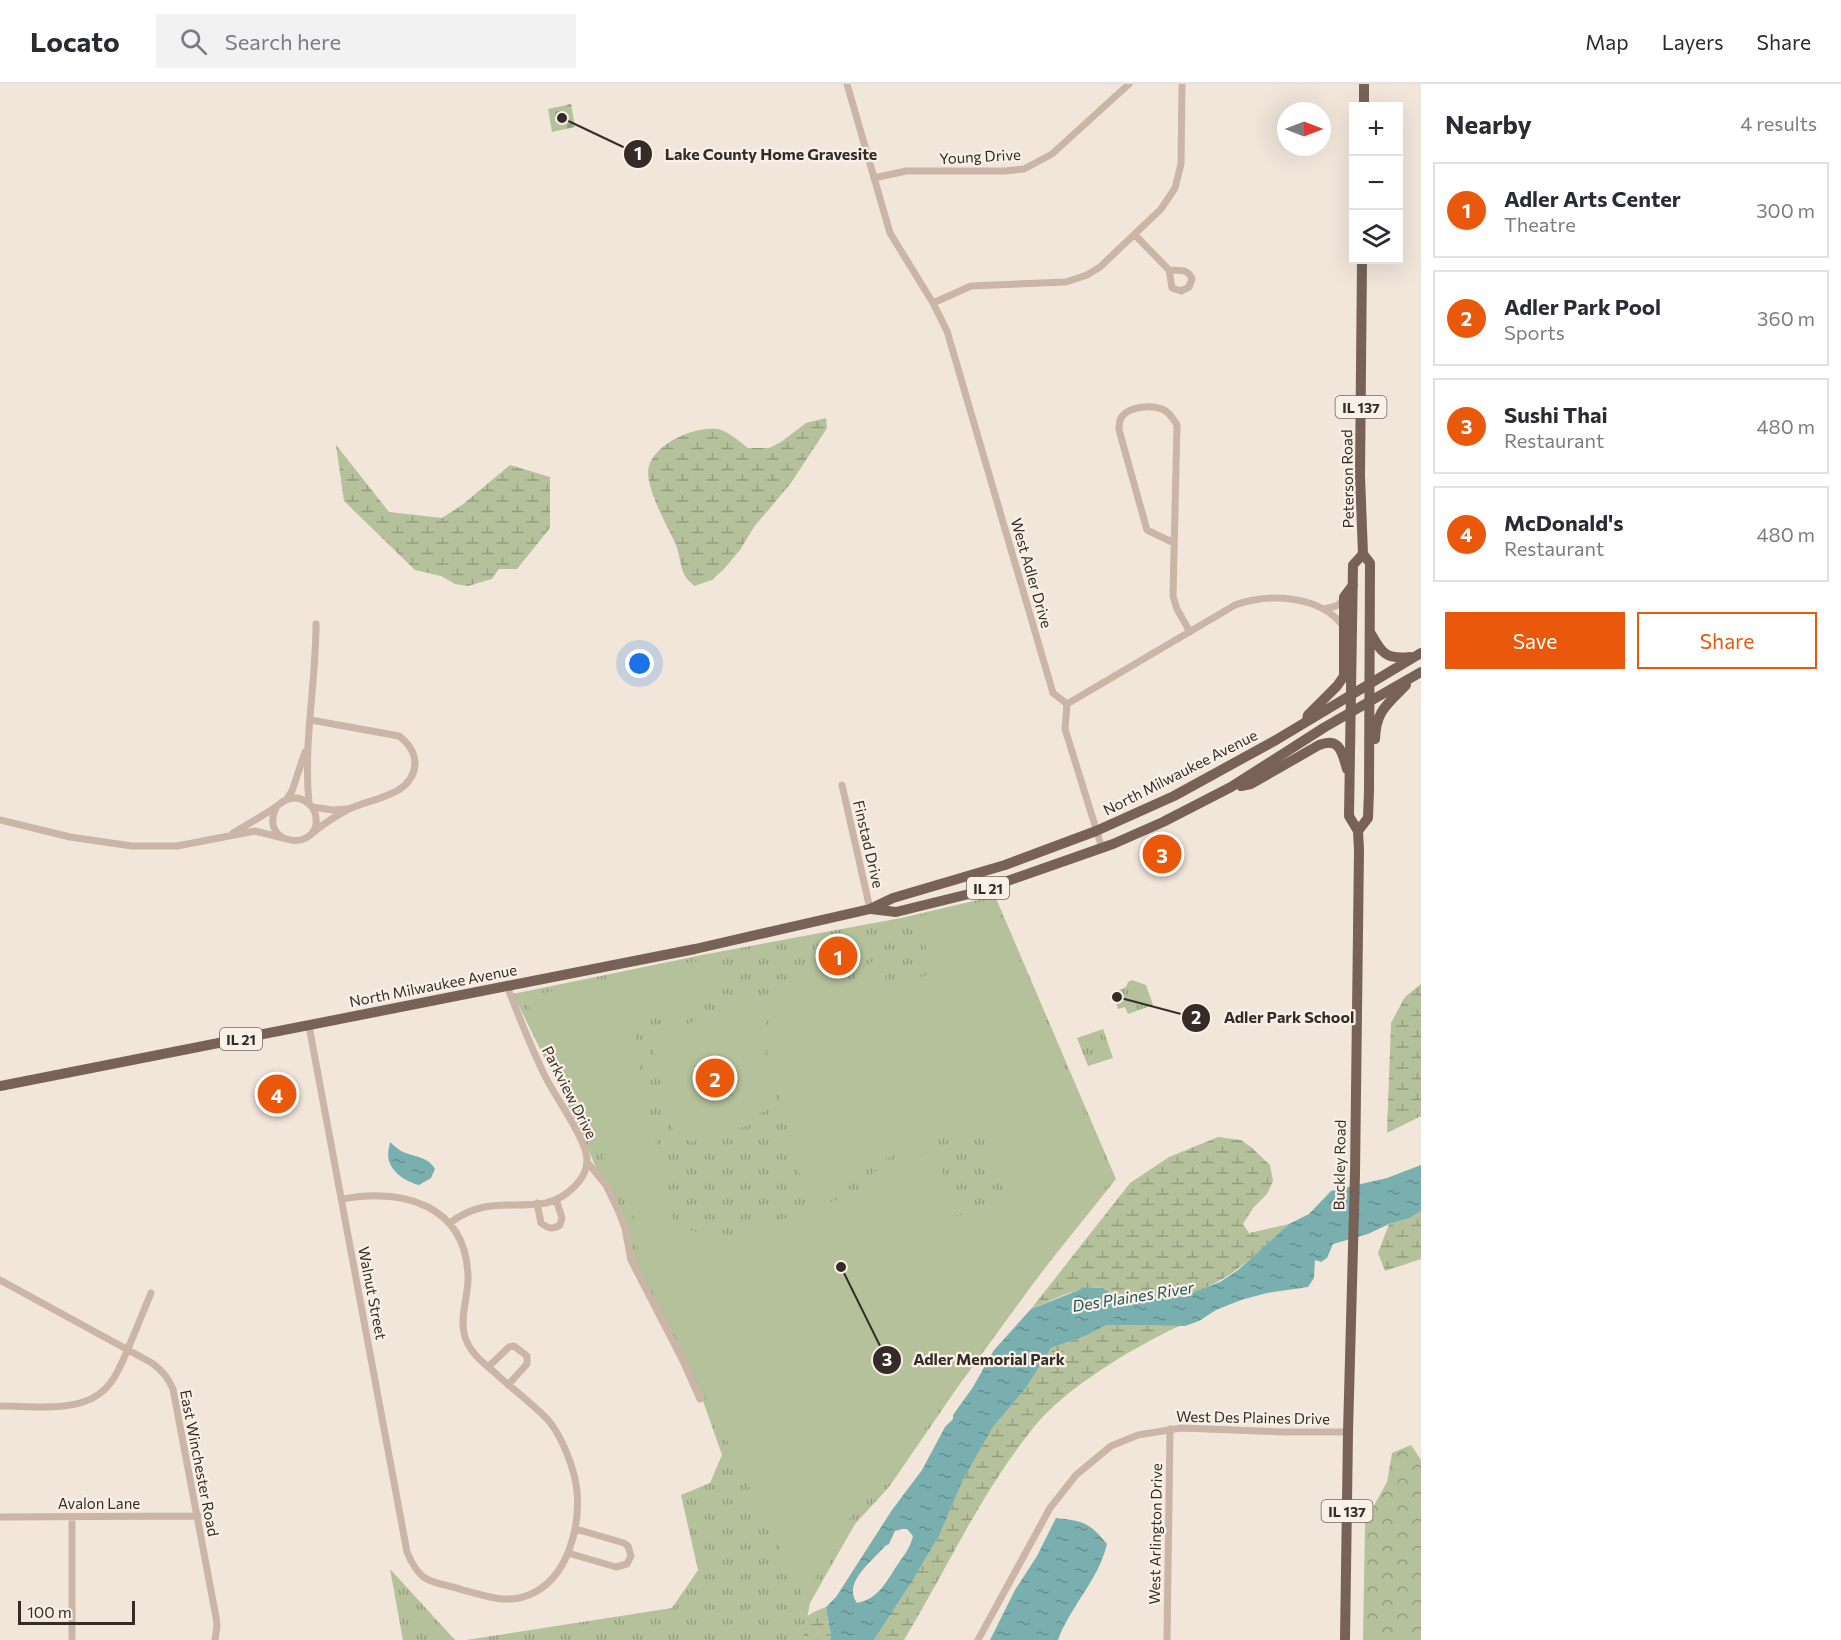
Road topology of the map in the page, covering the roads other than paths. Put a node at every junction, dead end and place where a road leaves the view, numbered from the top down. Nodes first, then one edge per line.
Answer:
1 (847, 84) edge
2 (1129, 84) edge
3 (1182, 84) edge
4 (1364, 84) edge
5 (1364, 102) edge
6 (874, 178) junction
7 (1135, 235) junction
8 (1362, 264) edge
9 (1170, 270) dead end
10 (933, 303) junction
11 (1174, 543) junction
12 (1363, 554) junction
13 (1353, 585) junction
14 (1344, 600) junction
15 (1325, 609) junction
16 (316, 624) dead end
17 (1344, 626) junction
18 (1369, 629) junction
19 (1190, 632) junction
20 (1417, 655) edge
21 (1418, 674) edge
22 (1369, 683) junction
23 (1352, 693) junction
24 (1369, 702) junction
25 (1067, 704) junction
26 (1352, 712) junction
27 (310, 720) junction
28 (1307, 722) junction
29 (309, 735) junction
30 (842, 785) dead end
31 (1350, 786) junction
32 (1232, 787) junction
33 (1369, 791) junction
34 (286, 800) junction
35 (311, 805) junction
36 (278, 806) junction
37 (350, 808) junction
38 (0, 820) edge
39 (1096, 831) junction
40 (1358, 831) junction
41 (310, 835) junction
42 (228, 836) junction
43 (283, 838) junction
44 (1102, 848) junction
45 (870, 909) junction
46 (507, 986) junction
47 (309, 1026) junction
48 (0, 1086) edge
49 (587, 1161) junction
50 (342, 1199) junction
51 (556, 1199) junction
52 (537, 1203) junction
53 (450, 1223) junction
54 (0, 1280) edge
55 (151, 1293) dead end
56 (128, 1349) junction
57 (488, 1367) junction
58 (508, 1385) junction
59 (700, 1400) dead end
60 (0, 1406) edge
61 (1170, 1429) junction
62 (1348, 1432) junction
63 (198, 1516) junction
64 (0, 1517) edge
65 (72, 1517) junction
66 (576, 1529) junction
67 (568, 1553) junction
68 (72, 1640) edge
69 (215, 1640) edge
70 (978, 1640) edge
71 (1167, 1640) edge
72 (1345, 1640) edge

1 - 6 street, West Adler Drive
2 - 6 street, Young Drive
3 - 7 street
4 - 5 main road
6 - 10 street, West Adler Drive
7 - 9 street
7 - 10 street
8 - 12 main road, Peterson Road / IL 137
10 - 25 street, West Adler Drive
11 - 11 street
11 - 19 street
12 - 13 main road, Peterson Road / IL 137
12 - 18 main road, Peterson Road / IL 137
13 - 14 main road
13 - 23 main road, Peterson Road / IL 137
14 - 15 street
14 - 17 main road
15 - 17 street
15 - 19 street
16 - 27 street
17 - 28 main road
18 - 20 main road
18 - 22 main road, Peterson Road / IL 137
19 - 25 street
20 - 22 main road, North Milwaukee Avenue / IL 21
21 - 24 main road, North Milwaukee Avenue / IL 21
21 - 33 main road
22 - 23 main road, North Milwaukee Avenue / IL 21
22 - 24 main road, Peterson Road / IL 137
23 - 26 main road, Buckley Road / IL 137
23 - 28 main road, North Milwaukee Avenue / IL 21
24 - 26 main road, North Milwaukee Avenue / IL 21
24 - 33 main road, Peterson Road / IL 137
25 - 39 street
26 - 31 main road, Buckley Road / IL 137
26 - 32 main road, North Milwaukee Avenue / IL 21
27 - 29 street
27 - 37 street
28 - 39 main road, North Milwaukee Avenue / IL 21
29 - 34 street
29 - 35 street
30 - 45 street, Finstad Drive
31 - 32 main road
31 - 40 main road, Buckley Road / IL 137
32 - 44 main road, North Milwaukee Avenue / IL 21
33 - 40 main road, Peterson Road / IL 137
34 - 35 street
34 - 36 street
35 - 37 street
35 - 41 street
36 - 42 street
36 - 43 street
37 - 41 street
38 - 42 street
39 - 44 street
39 - 45 main road, North Milwaukee Avenue / IL 21
40 - 62 main road, Buckley Road / IL 137
41 - 43 street
42 - 43 street
44 - 45 main road, North Milwaukee Avenue / IL 21
45 - 46 main road, North Milwaukee Avenue / IL 21
46 - 47 main road, North Milwaukee Avenue / IL 21
46 - 49 street, Parkview Drive
47 - 48 main road, North Milwaukee Avenue / IL 21
47 - 50 street, Walnut Street
49 - 51 street, Parkview Drive
49 - 59 street
50 - 53 street
50 - 67 street, Walnut Street
51 - 52 street, Parkview Drive
51 - 52 street
52 - 53 street, Parkview Drive
53 - 57 street
54 - 56 street, East Winchester Road
55 - 56 street
56 - 60 street
56 - 63 street, East Winchester Road
57 - 58 street
57 - 58 street
58 - 66 street
61 - 62 street, West Des Plaines Drive
61 - 70 street, West Des Plaines Drive
61 - 71 street, West Arlington Drive
62 - 72 main road, Buckley Road / IL 137
63 - 65 street, Avalon Lane
63 - 69 street, East Winchester Road
64 - 65 street, Avalon Lane
65 - 68 street
66 - 67 street
66 - 67 street

